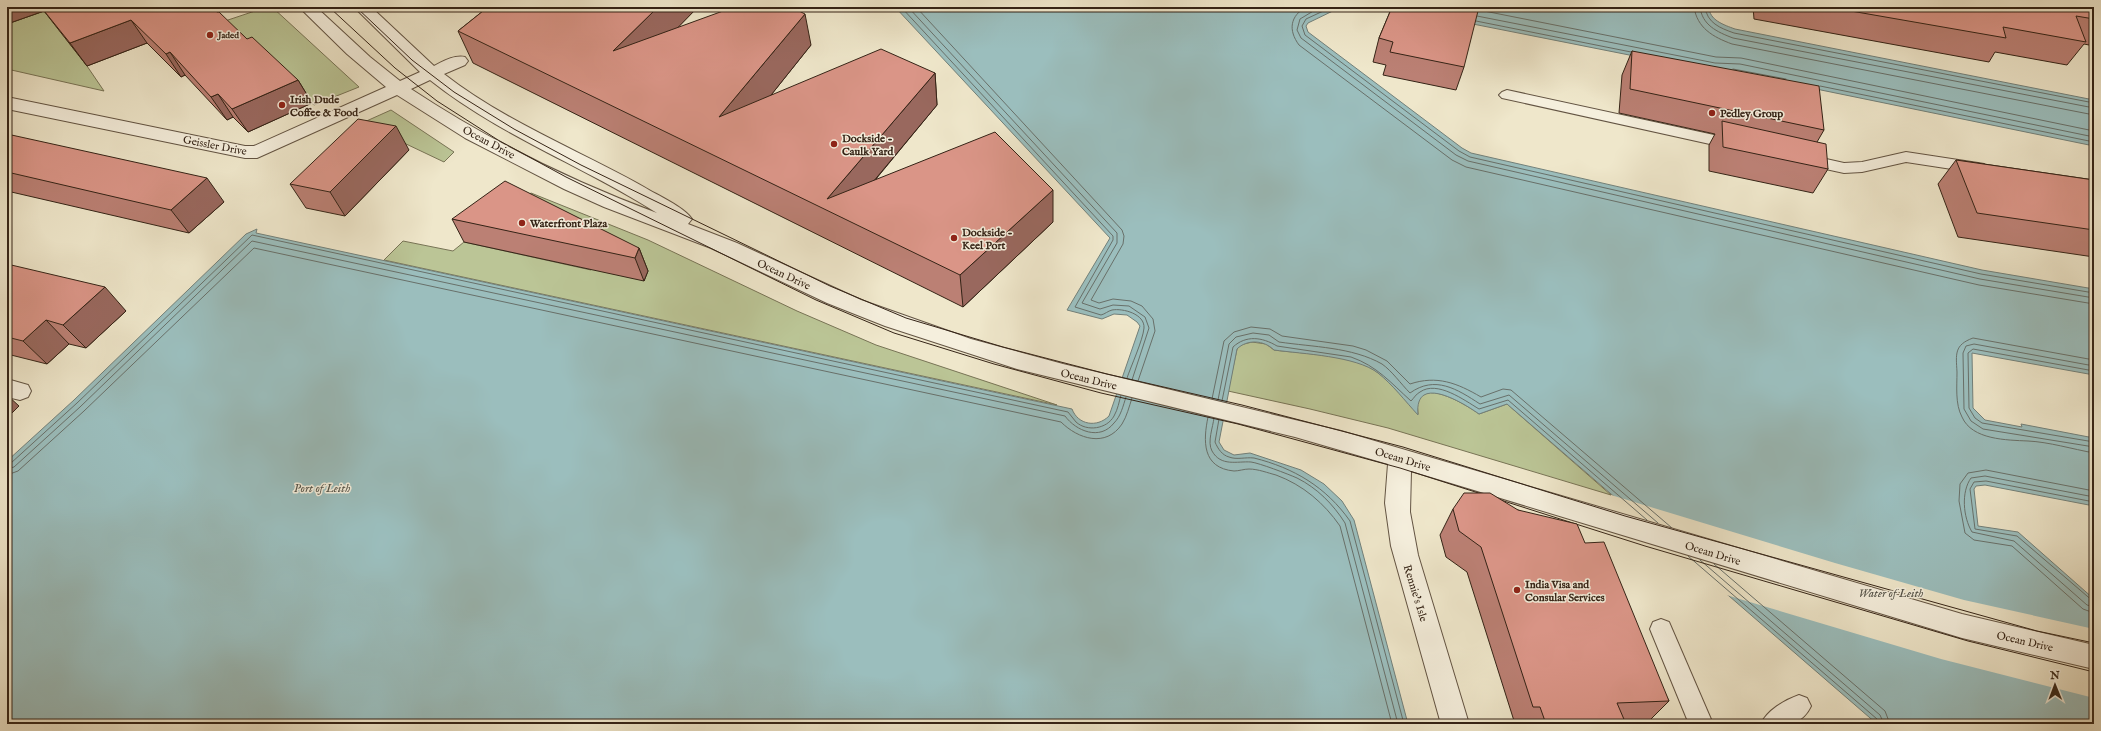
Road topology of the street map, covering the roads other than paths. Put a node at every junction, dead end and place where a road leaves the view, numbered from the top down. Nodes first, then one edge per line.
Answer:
1 (307, 7) edge
2 (362, 7) edge
3 (459, 61) edge
4 (433, 73) junction
5 (399, 88) junction
6 (1507, 95) dead end
7 (7, 103) edge
8 (1752, 148) edge
9 (1791, 156) edge
10 (1992, 170) edge
11 (719, 244) junction
12 (1401, 458) junction
13 (1661, 629) dead end
14 (2094, 657) edge
15 (1799, 706) dead end
16 (1455, 724) edge
17 (1701, 724) edge
18 (1773, 724) edge

1 - 5 street, Ocean Drive
2 - 4 street, Ocean Drive
3 - 4 street, Geissler Drive
4 - 5 street, Geissler Drive
4 - 11 street, Ocean Drive
5 - 7 street, Geissler Drive
5 - 11 street, Ocean Drive
6 - 8 lane
9 - 10 lane
11 - 12 street, Ocean Drive
12 - 14 street, Ocean Drive
12 - 16 street, Rennie's Isle
13 - 17 lane
15 - 18 lane

